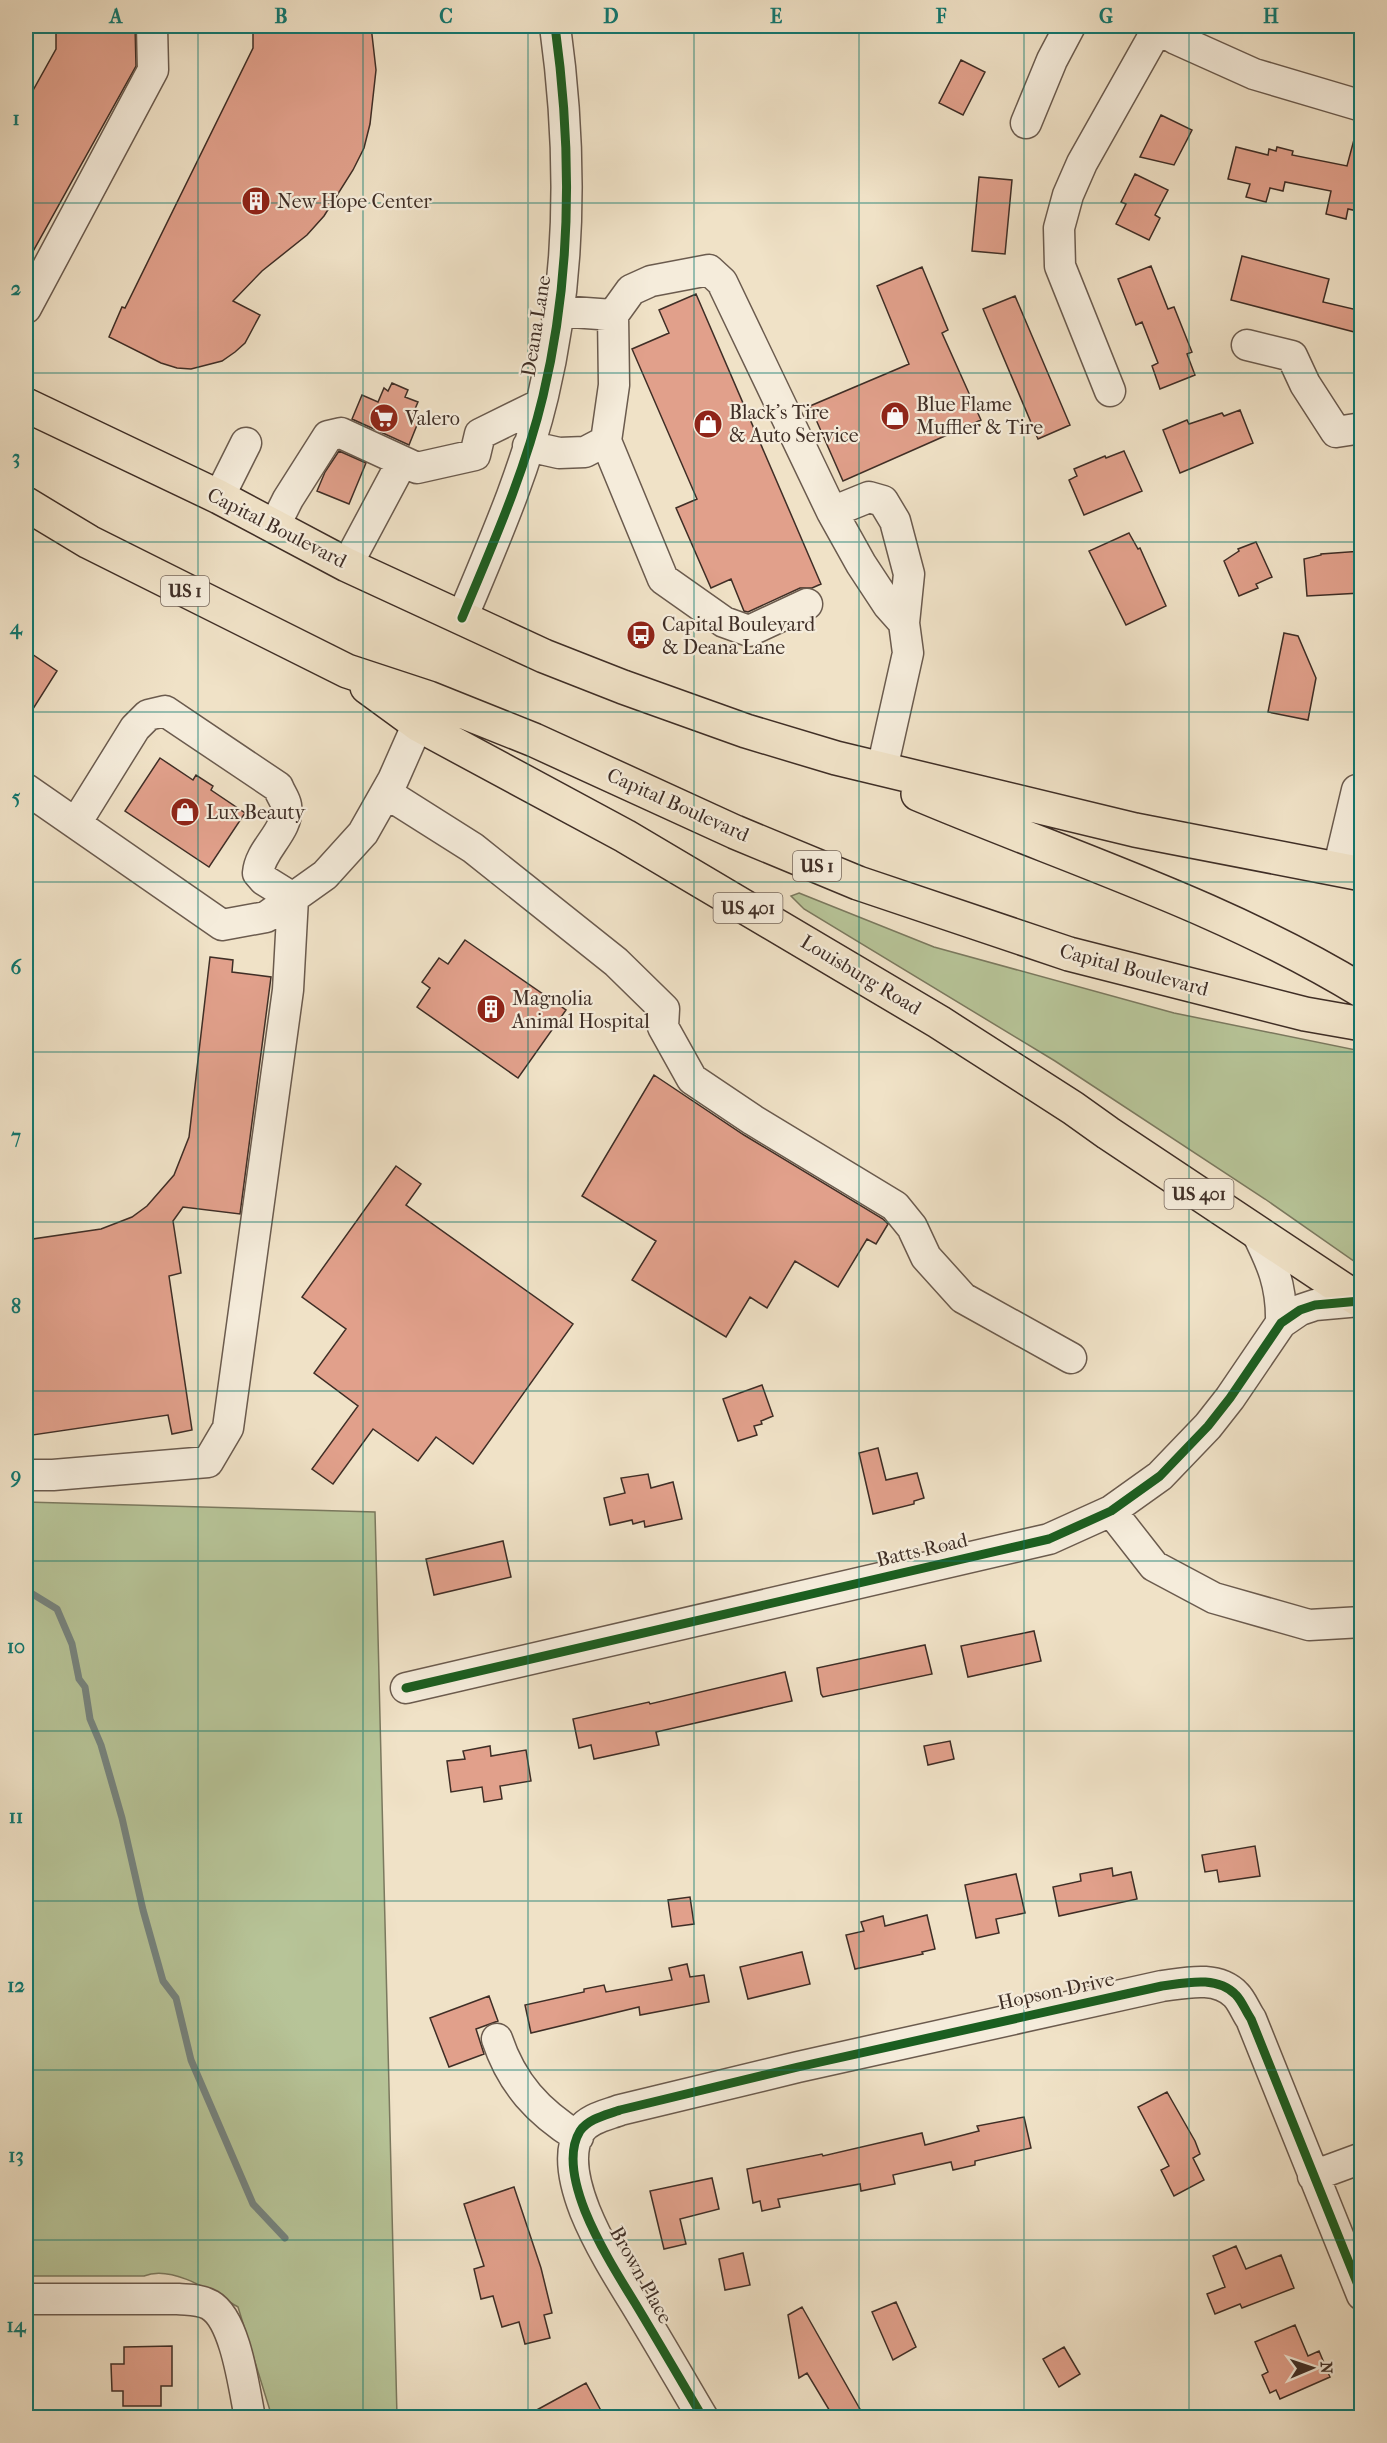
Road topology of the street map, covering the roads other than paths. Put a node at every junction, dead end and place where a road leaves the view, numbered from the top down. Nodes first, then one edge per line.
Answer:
1 (152, 26) edge
2 (555, 26) edge
3 (1070, 26) edge
4 (1156, 27) edge
5 (1362, 106) edge
6 (1026, 123) dead end
7 (26, 308) edge
8 (558, 312) junction
9 (613, 315) junction
10 (1247, 345) dead end
11 (1110, 391) dead end
12 (541, 404) junction
13 (26, 405) edge
14 (1349, 430) edge
15 (606, 441) junction
16 (246, 443) dead end
17 (475, 455) junction
18 (525, 455) junction
19 (402, 462) junction
20 (219, 497) junction
21 (27, 508) edge
22 (831, 512) junction
23 (274, 527) junction
24 (347, 565) junction
25 (807, 604) dead end
26 (462, 618) junction
27 (904, 623) junction
28 (424, 711) junction
29 (837, 758) junction
30 (882, 769) junction
31 (1360, 783) edge
32 (26, 789) edge
33 (386, 793) junction
34 (76, 823) junction
35 (1350, 872) edge
36 (292, 898) junction
37 (1362, 991) edge
38 (1362, 1024) edge
39 (1256, 1231) junction
40 (1361, 1302) edge
41 (1281, 1323) junction
42 (1071, 1358) dead end
43 (26, 1475) edge
44 (1110, 1511) junction
45 (1362, 1622) edge
46 (406, 1688) dead end
47 (497, 2039) dead end
48 (577, 2139) junction
49 (1362, 2158) edge
50 (1313, 2176) junction
51 (1362, 2295) edge
52 (26, 2299) edge
53 (250, 2418) edge
54 (703, 2418) edge

1 - 7 street
2 - 8 street, Deana Lane
3 - 6 street
4 - 5 street
4 - 11 street
8 - 9 street
8 - 12 street, Deana Lane
9 - 15 street
9 - 22 street
10 - 14 street
12 - 17 street
12 - 18 street, Deana Lane
13 - 20 highway, Capital Boulevard
15 - 18 street
15 - 25 street
16 - 20 street
17 - 18 street
17 - 19 street
18 - 26 street, Deana Lane
19 - 23 street
19 - 24 street
20 - 23 highway, Capital Boulevard
21 - 28 highway, Capital Boulevard / US 1
22 - 27 street
22 - 27 street
23 - 24 highway, Capital Boulevard
24 - 26 highway, Capital Boulevard
26 - 29 highway, Capital Boulevard
27 - 30 street
28 - 33 street
28 - 38 highway, Capital Boulevard / US 1
28 - 39 highway, Louisburg Road / US 401
29 - 30 highway, Capital Boulevard
29 - 37 highway
30 - 35 highway, Capital Boulevard
31 - 35 street
32 - 34 street
33 - 36 street
33 - 42 street
34 - 36 street
34 - 36 street
36 - 43 street
39 - 40 highway, Louisburg Road / US 401
39 - 41 street
40 - 41 street, Batts Road
41 - 44 street, Batts Road
44 - 45 street
44 - 46 street, Batts Road
47 - 48 street
48 - 50 street, Hopson Drive
48 - 54 street, Brown Place
49 - 50 street
50 - 51 street, Hopson Drive
52 - 53 street

